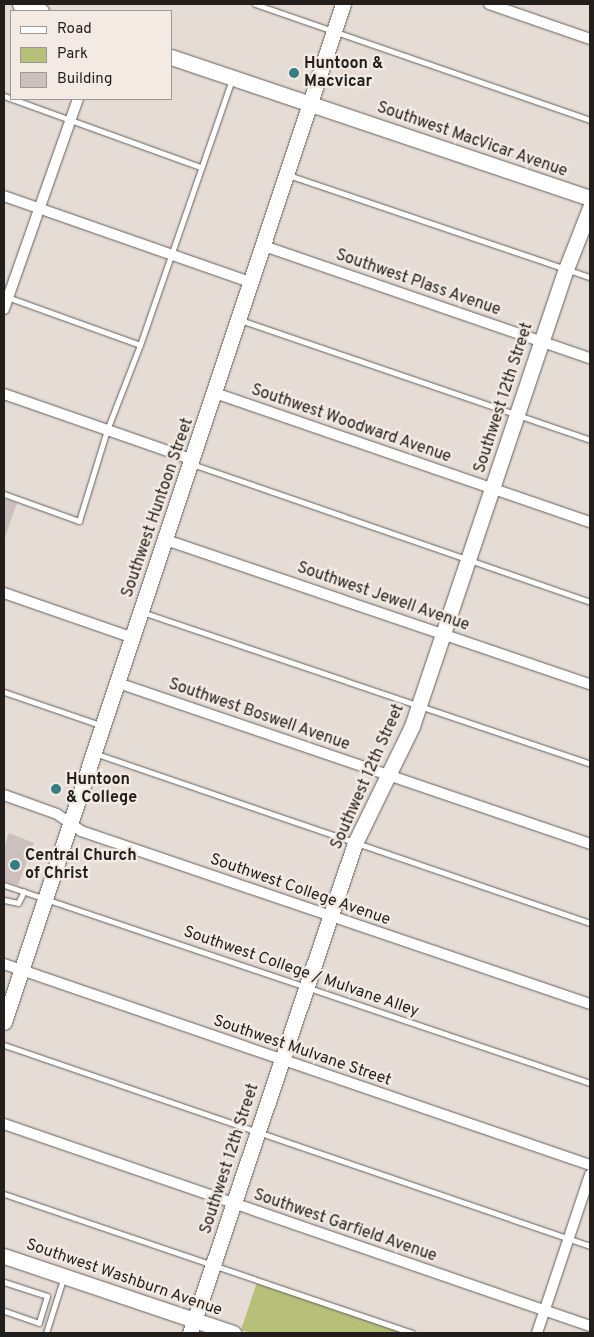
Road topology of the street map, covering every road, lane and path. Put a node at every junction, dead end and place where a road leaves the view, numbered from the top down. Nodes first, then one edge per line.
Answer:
1 (20, 4) edge
2 (255, 4) edge
3 (343, 4) edge
4 (489, 4) edge
5 (38, 10) edge
6 (334, 32) junction
7 (590, 39) edge
8 (172, 57) edge
9 (232, 78) junction
10 (16, 100) edge
11 (78, 100) edge
12 (310, 105) junction
13 (71, 119) junction
14 (590, 120) edge
15 (200, 167) junction
16 (288, 175) junction
17 (4, 196) edge
18 (590, 198) edge
19 (590, 208) edge
20 (39, 209) junction
21 (264, 246) junction
22 (171, 255) junction
23 (566, 269) junction
24 (590, 277) edge
25 (252, 284) junction
26 (6, 297) edge
27 (4, 309) edge
28 (240, 320) junction
29 (542, 341) junction
30 (140, 345) junction
31 (590, 358) edge
32 (215, 393) junction
33 (4, 394) edge
34 (517, 416) junction
35 (107, 430) junction
36 (590, 440) edge
37 (192, 462) junction
38 (492, 489) junction
39 (4, 494) edge
40 (590, 522) edge
41 (166, 540) junction
42 (468, 561) junction
43 (4, 592) edge
44 (590, 602) edge
45 (142, 612) junction
46 (444, 634) junction
47 (133, 638) junction
48 (118, 683) junction
49 (590, 684) edge
50 (4, 692) edge
51 (419, 706) junction
52 (103, 726) junction
53 (94, 753) junction
54 (590, 764) edge
55 (388, 774) junction
56 (4, 795) edge
57 (70, 824) junction
58 (355, 843) junction
59 (590, 844) edge
60 (4, 884) edge
61 (24, 892) junction
62 (45, 899) junction
63 (4, 900) edge
64 (330, 916) junction
65 (590, 923) edge
66 (4, 964) edge
67 (21, 970) junction
68 (306, 987) junction
69 (590, 1004) edge
70 (4, 1022) edge
71 (4, 1045) edge
72 (282, 1060) junction
73 (590, 1083) edge
74 (4, 1124) edge
75 (258, 1132) junction
76 (590, 1165) edge
77 (590, 1175) edge
78 (4, 1194) edge
79 (234, 1203) junction
80 (569, 1238) junction
81 (590, 1246) edge
82 (4, 1256) edge
83 (213, 1266) junction
84 (64, 1276) junction
85 (4, 1282) edge
86 (546, 1310) junction
87 (4, 1311) edge
88 (590, 1326) edge
89 (192, 1327) edge
90 (46, 1333) edge
91 (233, 1333) edge
92 (412, 1333) edge
93 (537, 1333) edge

1 - 5 main road
2 - 6 lane
3 - 6 main road, Southwest Huntoon Street
4 - 7 street
6 - 12 main road, Southwest Huntoon Street
6 - 14 lane
8 - 9 main road, Southwest MacVicar Avenue
9 - 12 main road, Southwest MacVicar Avenue
9 - 15 lane
10 - 13 lane
11 - 13 street
12 - 16 main road, Southwest Huntoon Street
12 - 18 main road, Southwest MacVicar Avenue
13 - 15 lane
13 - 20 street
15 - 22 lane
16 - 21 main road, Southwest Huntoon Street
16 - 23 lane
17 - 20 street
19 - 23 main road, Southwest 12th Street
20 - 22 street
20 - 26 street
21 - 25 main road, Southwest Huntoon Street
21 - 29 street, Southwest Plass Avenue
22 - 25 street
22 - 30 lane
23 - 24 lane
23 - 29 main road, Southwest 12th Street
25 - 28 main road, Southwest Huntoon Street
26 - 27 street
26 - 30 lane
28 - 32 main road, Southwest Huntoon Street
28 - 34 lane
29 - 31 street, Southwest Plass Avenue
29 - 34 main road, Southwest 12th Street
30 - 35 lane
32 - 37 main road, Southwest Huntoon Street
32 - 38 street, Southwest Woodward Avenue
33 - 35 street
34 - 36 lane
34 - 38 main road, Southwest 12th Street
35 - 37 street
35 - 39 lane
37 - 41 main road, Southwest Huntoon Street
37 - 42 lane
38 - 40 street, Southwest Woodward Avenue
38 - 42 main road, Southwest 12th Street
41 - 45 main road, Southwest Huntoon Street
41 - 46 street, Southwest Jewell Avenue
42 - 44 lane
42 - 46 main road, Southwest 12th Street
43 - 47 street
45 - 47 main road, Southwest Huntoon Street
45 - 51 lane
46 - 49 street, Southwest Jewell Avenue
46 - 51 main road, Southwest 12th Street
47 - 48 main road, Southwest Huntoon Street
48 - 52 main road, Southwest Huntoon Street
48 - 55 street, Southwest Boswell Avenue
50 - 52 lane
51 - 54 lane
51 - 55 main road, Southwest 12th Street
52 - 53 main road, Southwest Huntoon Street
53 - 57 main road, Southwest Huntoon Street
53 - 58 lane
55 - 58 main road, Southwest 12th Street
55 - 59 street, Southwest Boswell Avenue
56 - 57 street, Southwest College Avenue
57 - 62 main road, Southwest Huntoon Street
57 - 64 street, Southwest College Avenue
58 - 64 main road, Southwest 12th Street
58 - 65 lane
60 - 61 lane, Southwest College / Mulvane Alley
61 - 62 lane, Southwest College / Mulvane Alley
61 - 63 lane
62 - 67 main road, Southwest Huntoon Street
62 - 68 lane, Southwest College / Mulvane Alley
64 - 68 main road, Southwest 12th Street
64 - 69 street, Southwest College Avenue
66 - 67 street, Southwest Mulvane Street
67 - 70 main road, Southwest Huntoon Street
67 - 72 street, Southwest Mulvane Street
68 - 72 main road, Southwest 12th Street
68 - 73 lane, Southwest College / Mulvane Alley
71 - 75 lane
72 - 75 main road, Southwest 12th Street
72 - 76 street, Southwest Mulvane Street
74 - 79 street, Southwest Garfield Avenue
75 - 79 main road, Southwest 12th Street
75 - 80 lane
77 - 80 street
78 - 83 lane
79 - 83 main road, Southwest 12th Street
79 - 86 street, Southwest Garfield Avenue
80 - 81 lane
80 - 86 street
82 - 84 main road, Southwest Washburn Avenue
83 - 89 main road, Southwest 12th Street
83 - 92 lane
84 - 89 main road, Southwest Washburn Avenue
84 - 90 lane
85 - 87 lane
86 - 88 street, Southwest Garfield Avenue
86 - 93 street
89 - 91 main road, Southwest Washburn Avenue

